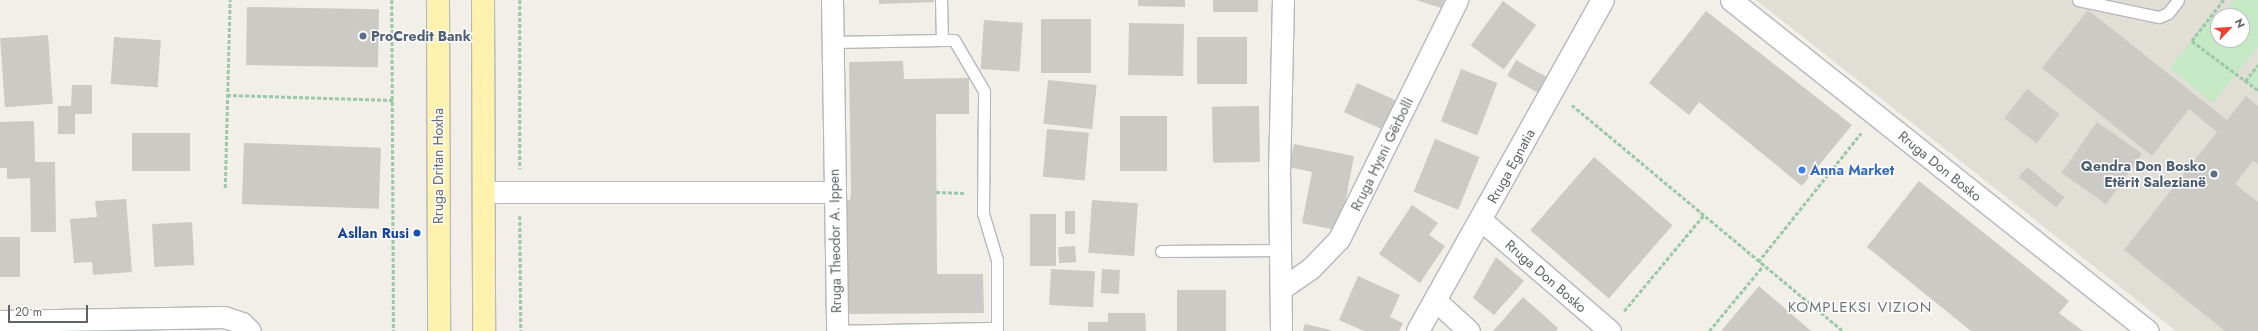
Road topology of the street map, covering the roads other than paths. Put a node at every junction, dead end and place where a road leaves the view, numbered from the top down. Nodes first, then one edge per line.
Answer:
1 (438, 0) edge
2 (484, 0) edge
3 (832, 0) edge
4 (941, 0) edge
5 (1283, 0) edge
6 (1457, 0) edge
7 (1604, 0) edge
8 (1731, 0) edge
9 (2078, 0) edge
10 (2178, 0) edge
11 (942, 40) junction
12 (832, 42) junction
13 (484, 192) junction
14 (835, 192) junction
15 (1481, 220) junction
16 (1280, 250) junction
17 (1161, 251) dead end
18 (1281, 289) junction
19 (1435, 300) junction
20 (0, 321) edge
21 (1616, 323) edge
22 (837, 330) edge
23 (250, 331) edge
24 (439, 331) edge
25 (484, 331) edge
26 (1280, 331) edge
27 (1418, 331) edge
28 (1469, 331) edge
29 (2148, 331) edge

1 - 24 main road, Rruga Dritan Hoxha
2 - 13 main road
3 - 12 street, Rruga Theodor A. Ippen
4 - 11 lane
5 - 16 street
6 - 18 street, Rruga Hysni Gërbolli
7 - 15 street, Rruga Egnatia
8 - 29 street, Rruga Don Bosko
9 - 10 lane
11 - 12 lane, Rruga Theodor A. Ippen
11 - 22 lane, Rruga Theodor A. Ippen
12 - 14 street, Rruga Theodor A. Ippen
13 - 14 street
13 - 25 main road
14 - 22 street, Rruga Theodor A. Ippen
15 - 19 street, Rruga Egnatia
15 - 21 street, Rruga Don Bosko
16 - 17 lane
16 - 18 street
18 - 26 street
19 - 27 street, Rruga Egnatia
19 - 28 street
20 - 23 street

